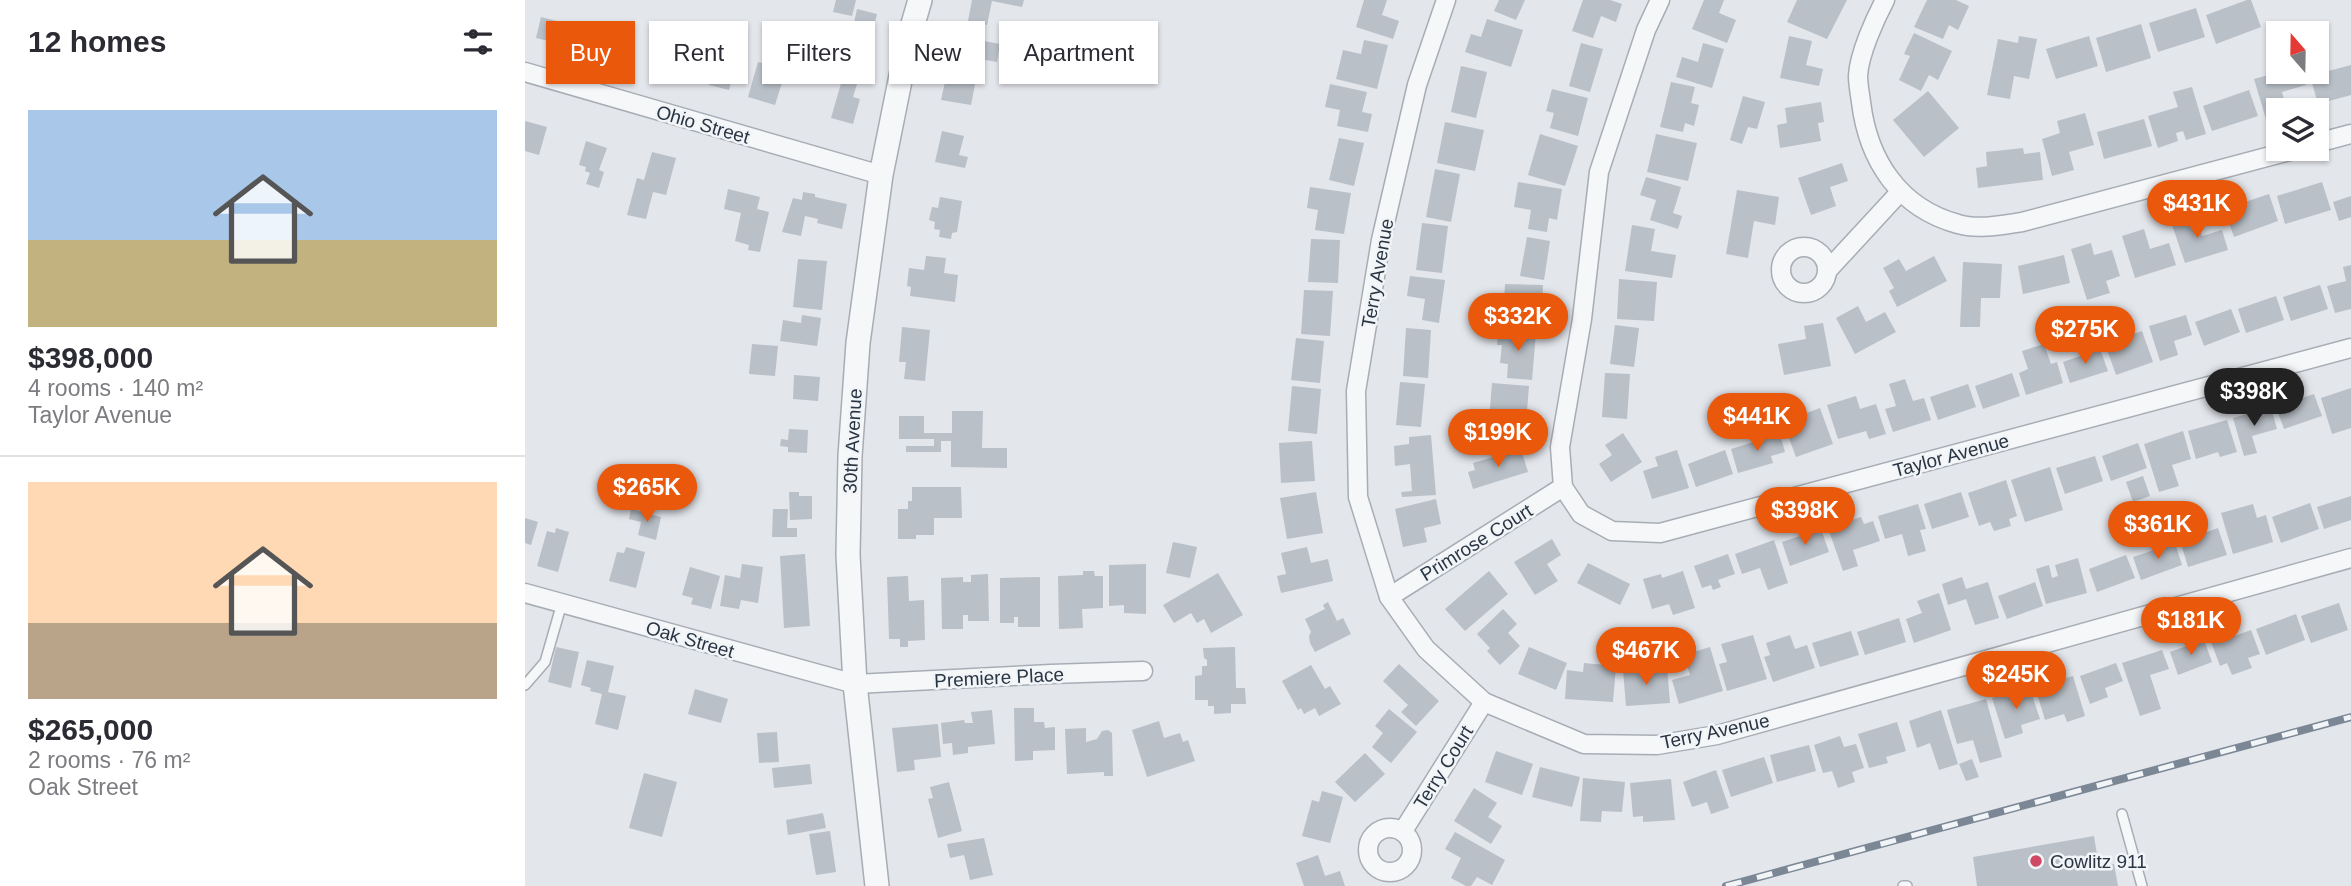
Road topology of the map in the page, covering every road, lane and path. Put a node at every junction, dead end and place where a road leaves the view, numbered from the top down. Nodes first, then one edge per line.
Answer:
1 (920, 0) edge
2 (1446, 0) edge
3 (1660, 0) edge
4 (1885, 0) edge
5 (525, 72) edge
6 (2351, 134) edge
7 (2329, 140) edge
8 (2266, 157) edge
9 (881, 175) junction
10 (1900, 192) junction
11 (1828, 270) dead end
12 (2351, 348) edge
13 (1563, 487) junction
14 (2351, 558) edge
15 (525, 593) edge
16 (1389, 597) junction
17 (562, 603) junction
18 (1143, 671) dead end
19 (855, 684) junction
20 (525, 685) edge
21 (1484, 702) junction
22 (2122, 814) dead end
23 (1403, 831) dead end
24 (877, 886) edge
25 (2142, 886) edge

1 - 9 street, 30th Avenue
2 - 16 street, Terry Avenue
3 - 13 street
4 - 10 street
5 - 9 street, Ohio Street
6 - 7 street
8 - 10 street
9 - 19 street, 30th Avenue
10 - 11 street
12 - 13 street, Taylor Avenue
13 - 16 street, Primrose Court
14 - 21 street, Terry Avenue
15 - 17 street, Oak Street
16 - 21 street, Terry Avenue
17 - 19 street, Oak Street
17 - 20 lane
18 - 19 street, Premiere Place
19 - 24 street, 30th Avenue
21 - 23 street, Terry Court
22 - 25 lane

